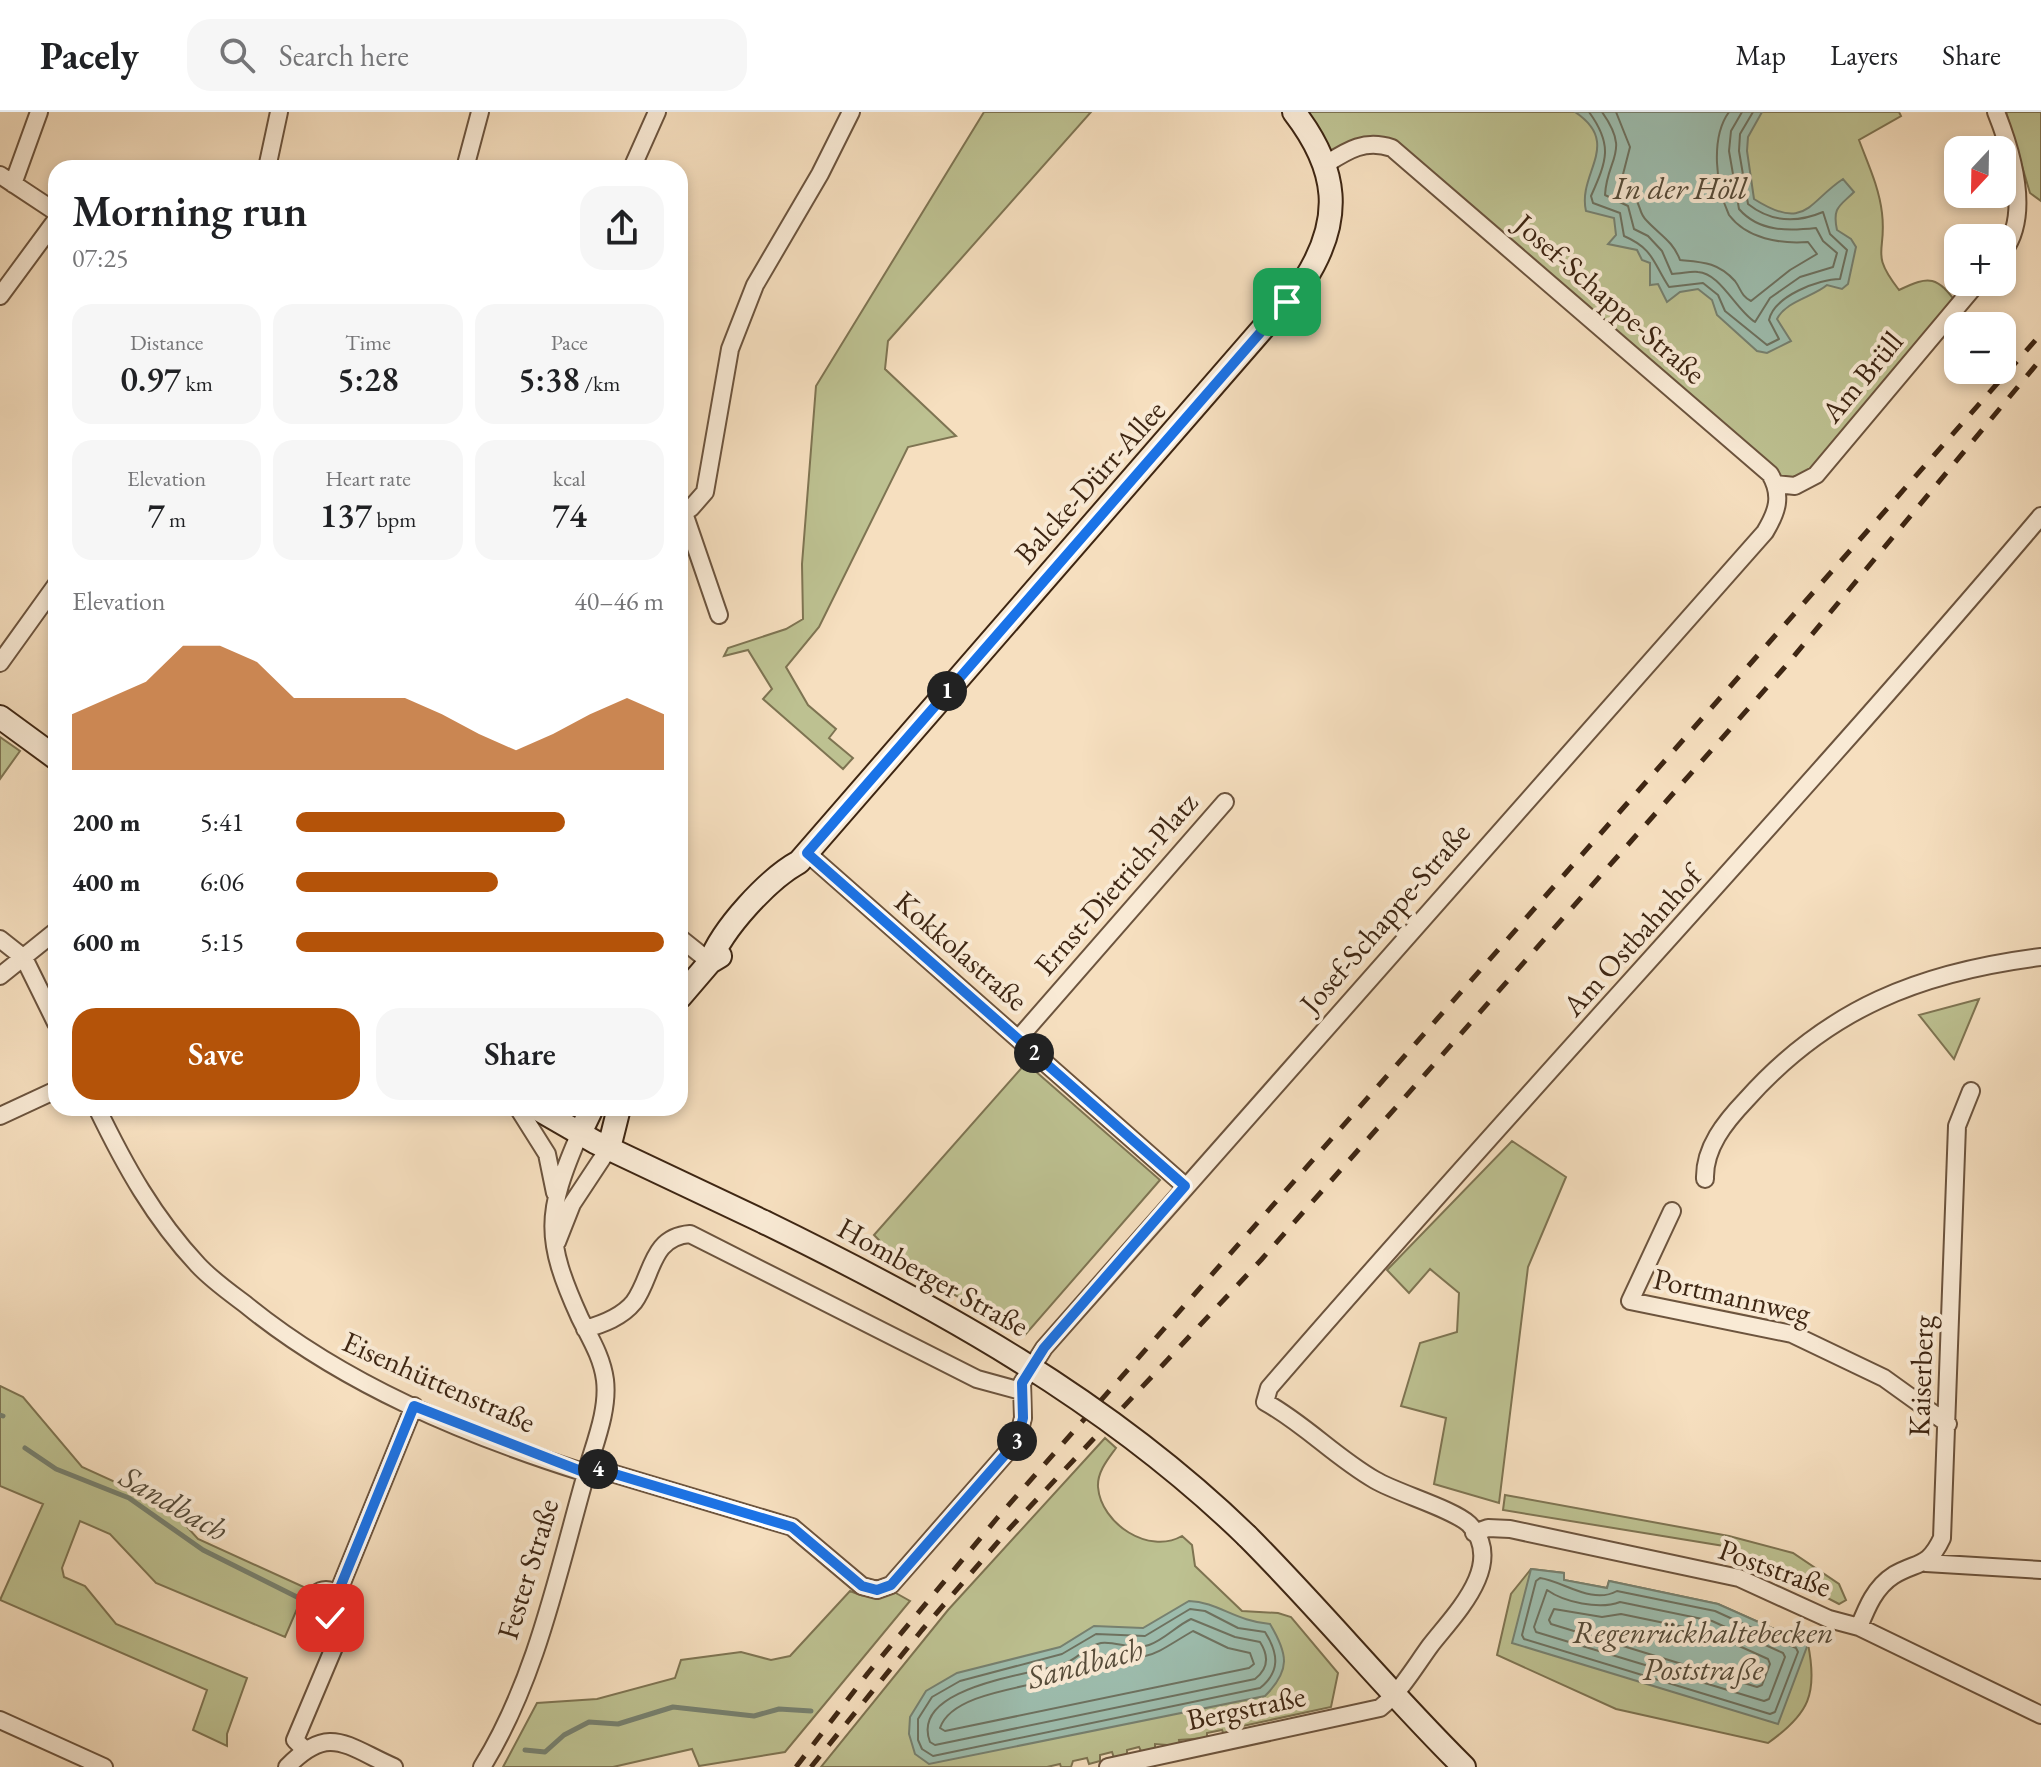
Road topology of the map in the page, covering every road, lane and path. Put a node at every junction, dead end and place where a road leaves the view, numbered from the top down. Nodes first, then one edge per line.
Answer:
1 (39, 112) edge
2 (279, 112) edge
3 (480, 112) edge
4 (657, 112) edge
5 (851, 112) edge
6 (1294, 112) edge
7 (1996, 112) edge
8 (269, 160) edge
9 (467, 160) edge
10 (636, 160) edge
11 (1326, 164) junction
12 (6, 179) edge
13 (48, 207) edge
14 (2015, 224) edge
15 (48, 231) edge
16 (0, 296) edge
17 (1966, 296) edge
18 (1776, 484) junction
19 (688, 509) edge
20 (2041, 516) edge
21 (688, 530) edge
22 (48, 596) edge
23 (719, 615) dead end
24 (0, 663) edge
25 (0, 717) edge
26 (48, 752) edge
27 (1225, 802) dead end
28 (803, 857) junction
29 (48, 938) edge
30 (0, 939) edge
31 (688, 944) edge
32 (2041, 957) edge
33 (24, 958) junction
34 (710, 962) junction
35 (0, 976) edge
36 (688, 988) edge
37 (48, 1007) edge
38 (1018, 1039) junction
39 (1971, 1091) dead end
40 (48, 1094) edge
41 (0, 1116) edge
42 (101, 1116) edge
43 (523, 1116) edge
44 (550, 1116) edge
45 (588, 1116) edge
46 (617, 1116) edge
47 (580, 1133) junction
48 (609, 1148) junction
49 (1705, 1179) dead end
50 (1185, 1186) junction
51 (556, 1198) junction
52 (1672, 1211) dead end
53 (555, 1247) junction
54 (585, 1329) junction
55 (1021, 1391) junction
56 (414, 1406) junction
57 (1948, 1424) junction
58 (587, 1470) junction
59 (1474, 1533) junction
60 (1926, 1563) junction
61 (2041, 1570) edge
62 (337, 1595) junction
63 (330, 1618) junction
64 (1856, 1626) junction
65 (1393, 1697) junction
66 (2041, 1715) edge
67 (0, 1720) edge
68 (304, 1749) junction
69 (104, 1767) edge
70 (287, 1767) edge
71 (394, 1767) edge
72 (482, 1767) edge
73 (1110, 1767) edge
74 (1464, 1767) edge

1 - 12 street
2 - 8 street
3 - 9 street
4 - 10 street
5 - 19 street
6 - 11 main road, Balcke-Dürr-Allee
7 - 14 street
11 - 18 street, Josef-Schappe-Straße
11 - 28 main road, Balcke-Dürr-Allee
12 - 13 street
15 - 16 street
17 - 18 street, Am Brüll
18 - 50 street, Josef-Schappe-Straße
20 - 59 street, Am Ostbahnhof
21 - 23 street
22 - 24 street
25 - 26 main road
27 - 38 street, Ernst-Dietrich-Platz
28 - 34 main road, Balcke-Dürr-Allee
28 - 38 street, Kokkolastraße
29 - 33 street
30 - 33 street
31 - 34 street
32 - 49 street
33 - 35 street
33 - 37 street
34 - 36 main road, Balcke-Dürr-Allee
38 - 50 street, Kokkolastraße
39 - 57 street, Kaiserberg
40 - 41 street
42 - 56 street, Eisenhüttenstraße
43 - 51 street, Fester Straße
44 - 47 main road, Homberger Straße
45 - 47 main road
46 - 48 main road
47 - 48 main road, Homberger Straße
47 - 51 street, Fester Straße
48 - 53 street
48 - 65 main road, Homberger Straße, bridge
50 - 55 street, Josef-Schappe-Straße
51 - 53 street, Fester Straße
52 - 57 street, Portmannweg
53 - 54 street, Fester Straße
54 - 55 street
54 - 58 street, Fester Straße
55 - 58 street, Josef-Schappe-Straße
56 - 58 street, Eisenhüttenstraße
56 - 62 street
57 - 60 street, Kaiserberg
58 - 72 street, Fester Straße
59 - 64 street, Poststraße
59 - 65 street
60 - 61 street
60 - 64 street
62 - 63 street
62 - 63 street
63 - 68 street
64 - 66 street, Poststraße
65 - 73 street, Bergstraße
65 - 74 main road, Homberger Straße
67 - 69 street
68 - 70 street
68 - 71 street

